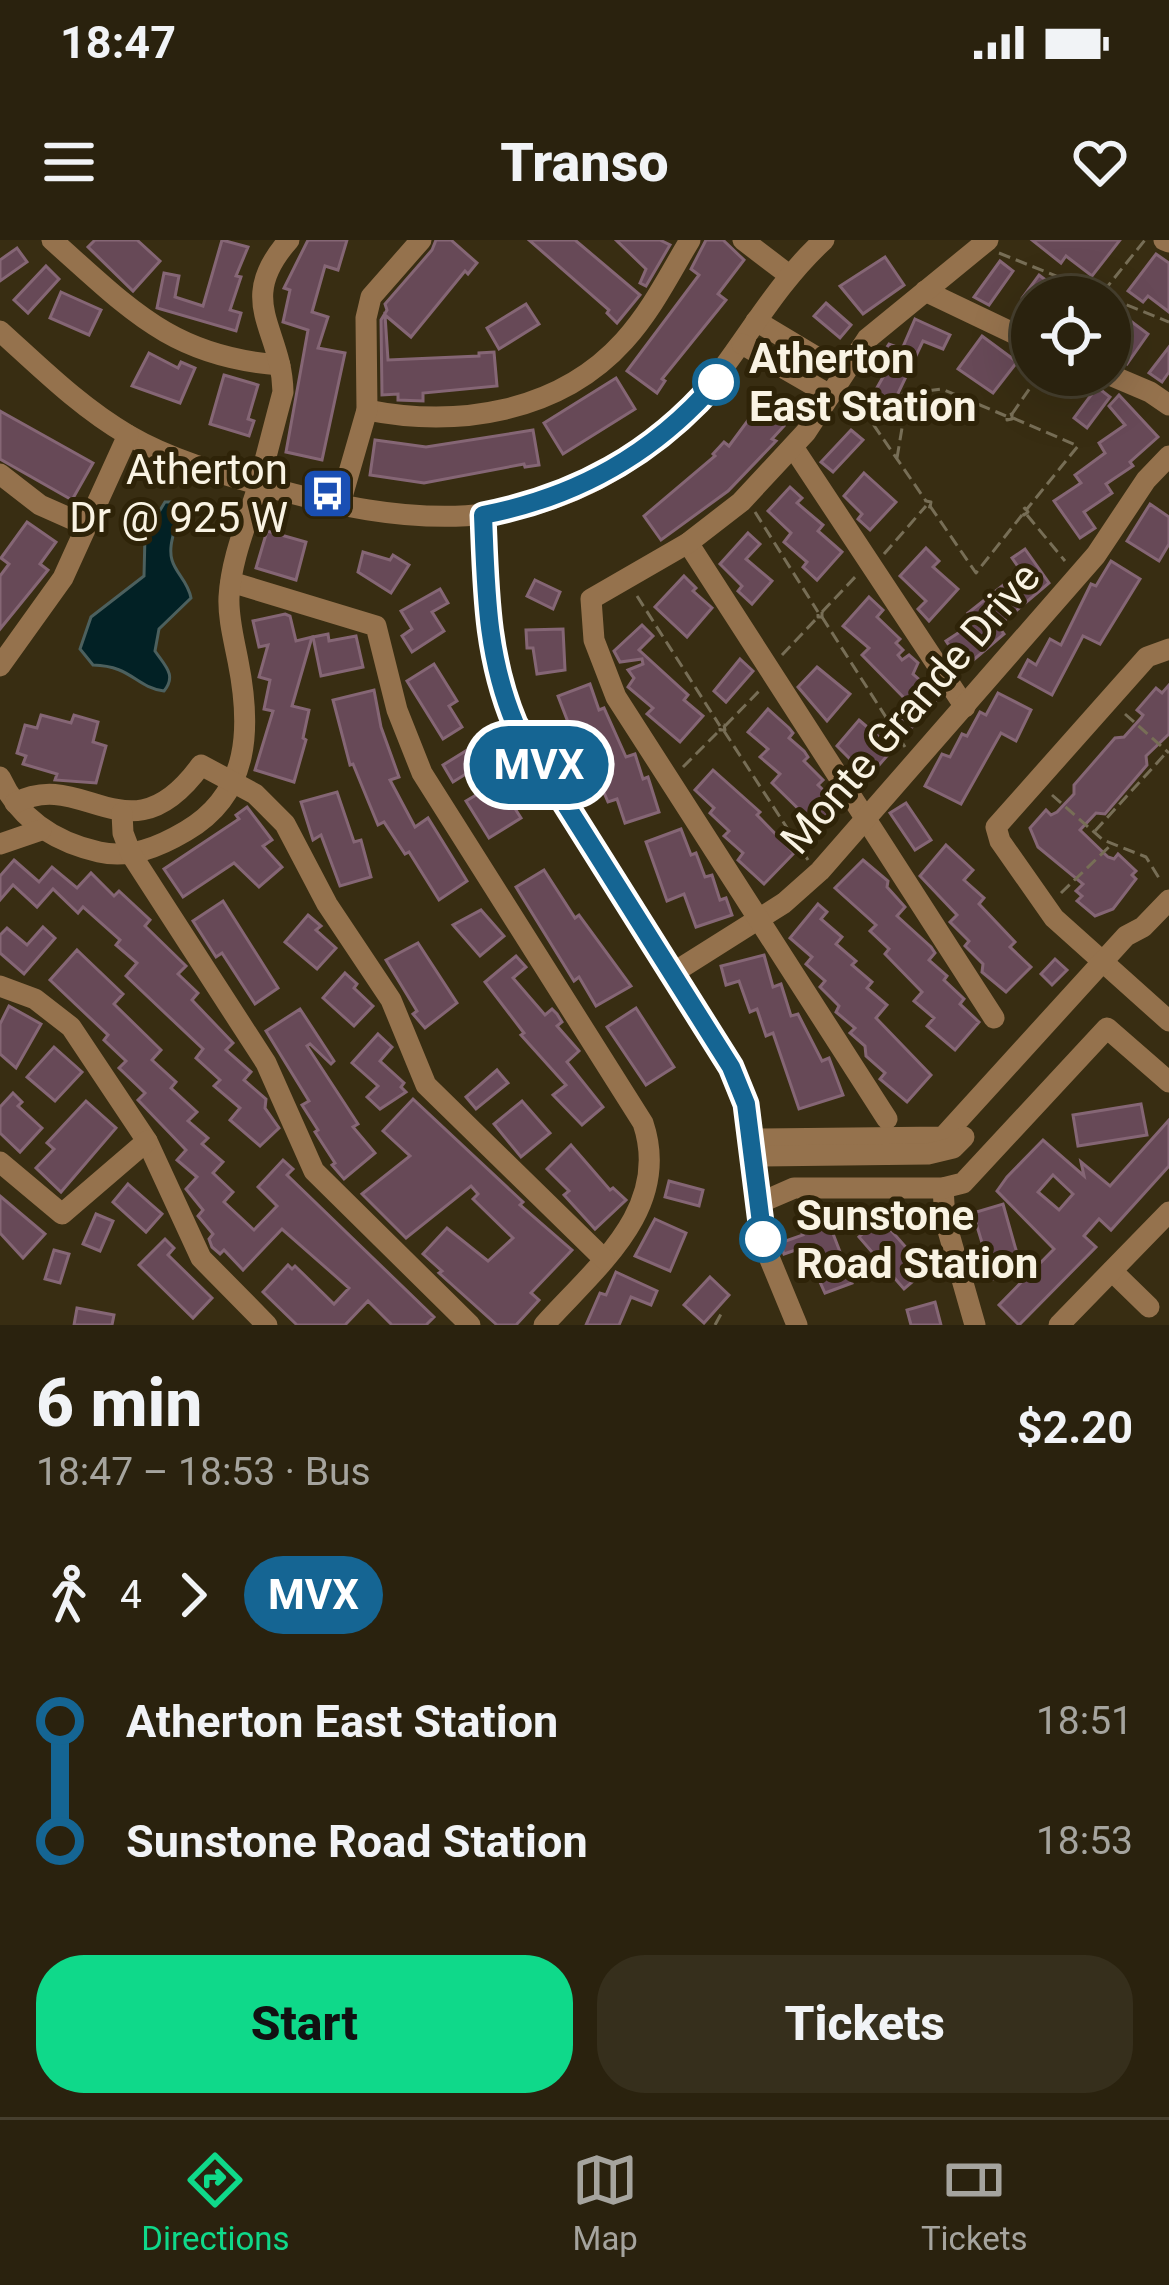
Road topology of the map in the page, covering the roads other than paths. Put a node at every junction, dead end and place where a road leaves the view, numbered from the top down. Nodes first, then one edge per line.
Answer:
1 (52, 240) edge
2 (289, 240) edge
3 (421, 240) edge
4 (690, 240) edge
5 (743, 240) edge
6 (985, 243) edge
7 (812, 244) edge
8 (789, 275) junction
9 (925, 291) junction
10 (756, 321) junction
11 (0, 332) edge
12 (1011, 332) edge
13 (742, 344) junction
14 (280, 365) junction
15 (843, 373) junction
16 (1131, 384) edge
17 (830, 395) junction
18 (1169, 405) edge
19 (367, 410) junction
20 (128, 435) junction
21 (794, 447) junction
22 (1169, 456) edge
23 (0, 474) edge
24 (258, 484) junction
25 (339, 508) junction
26 (483, 515) junction
27 (85, 525) junction
28 (688, 543) junction
29 (231, 582) junction
30 (1169, 649) edge
31 (0, 663) edge
32 (964, 706) junction
33 (0, 777) edge
34 (235, 782) junction
35 (15, 803) junction
36 (122, 813) junction
37 (866, 817) junction
38 (41, 830) junction
39 (0, 844) edge
40 (131, 854) junction
41 (1169, 900) edge
42 (760, 919) junction
43 (1108, 966) junction
44 (673, 974) junction
45 (0, 986) edge
46 (994, 1018) dead end
47 (1169, 1021) edge
48 (1169, 1082) edge
49 (887, 1119) dead end
50 (147, 1141) junction
51 (753, 1148) junction
52 (0, 1162) edge
53 (943, 1188) junction
54 (757, 1204) junction
55 (1169, 1212) edge
56 (604, 1259) junction
57 (1112, 1270) junction
58 (1149, 1306) dead end
59 (267, 1325) edge
60 (470, 1325) edge
61 (544, 1325) edge
62 (797, 1325) edge
63 (975, 1325) edge
64 (1059, 1325) edge

1 - 14 street
2 - 14 street
3 - 19 street
4 - 19 street
5 - 8 street
6 - 9 street
7 - 8 street
8 - 10 street
9 - 12 street
9 - 15 street
10 - 13 street
10 - 15 street
11 - 20 street
13 - 17 street
13 - 26 street
14 - 24 street
15 - 17 street
16 - 18 street
17 - 21 street
19 - 25 street
20 - 24 street
20 - 27 street
21 - 28 street
21 - 32 street
22 - 32 street, Monte Grande Drive
23 - 27 street
24 - 25 street
24 - 29 street
25 - 26 street
26 - 44 street
27 - 31 street
28 - 37 street
28 - 42 street
29 - 34 street
29 - 56 street
30 - 43 street
32 - 37 street, Monte Grande Drive
33 - 35 street
34 - 36 street
34 - 40 street
34 - 56 street
35 - 36 street
35 - 38 street
36 - 40 street
37 - 42 street, Monte Grande Drive
37 - 46 street
38 - 39 street
38 - 40 street
40 - 60 street
41 - 43 street
42 - 44 street, Monte Grande Drive
42 - 49 street
43 - 47 street
43 - 51 street
44 - 51 street
45 - 50 street
48 - 53 street
50 - 52 street
50 - 59 street
51 - 54 street
53 - 54 street
53 - 63 street
54 - 62 street
55 - 57 street
56 - 61 street
57 - 58 street
57 - 64 street

